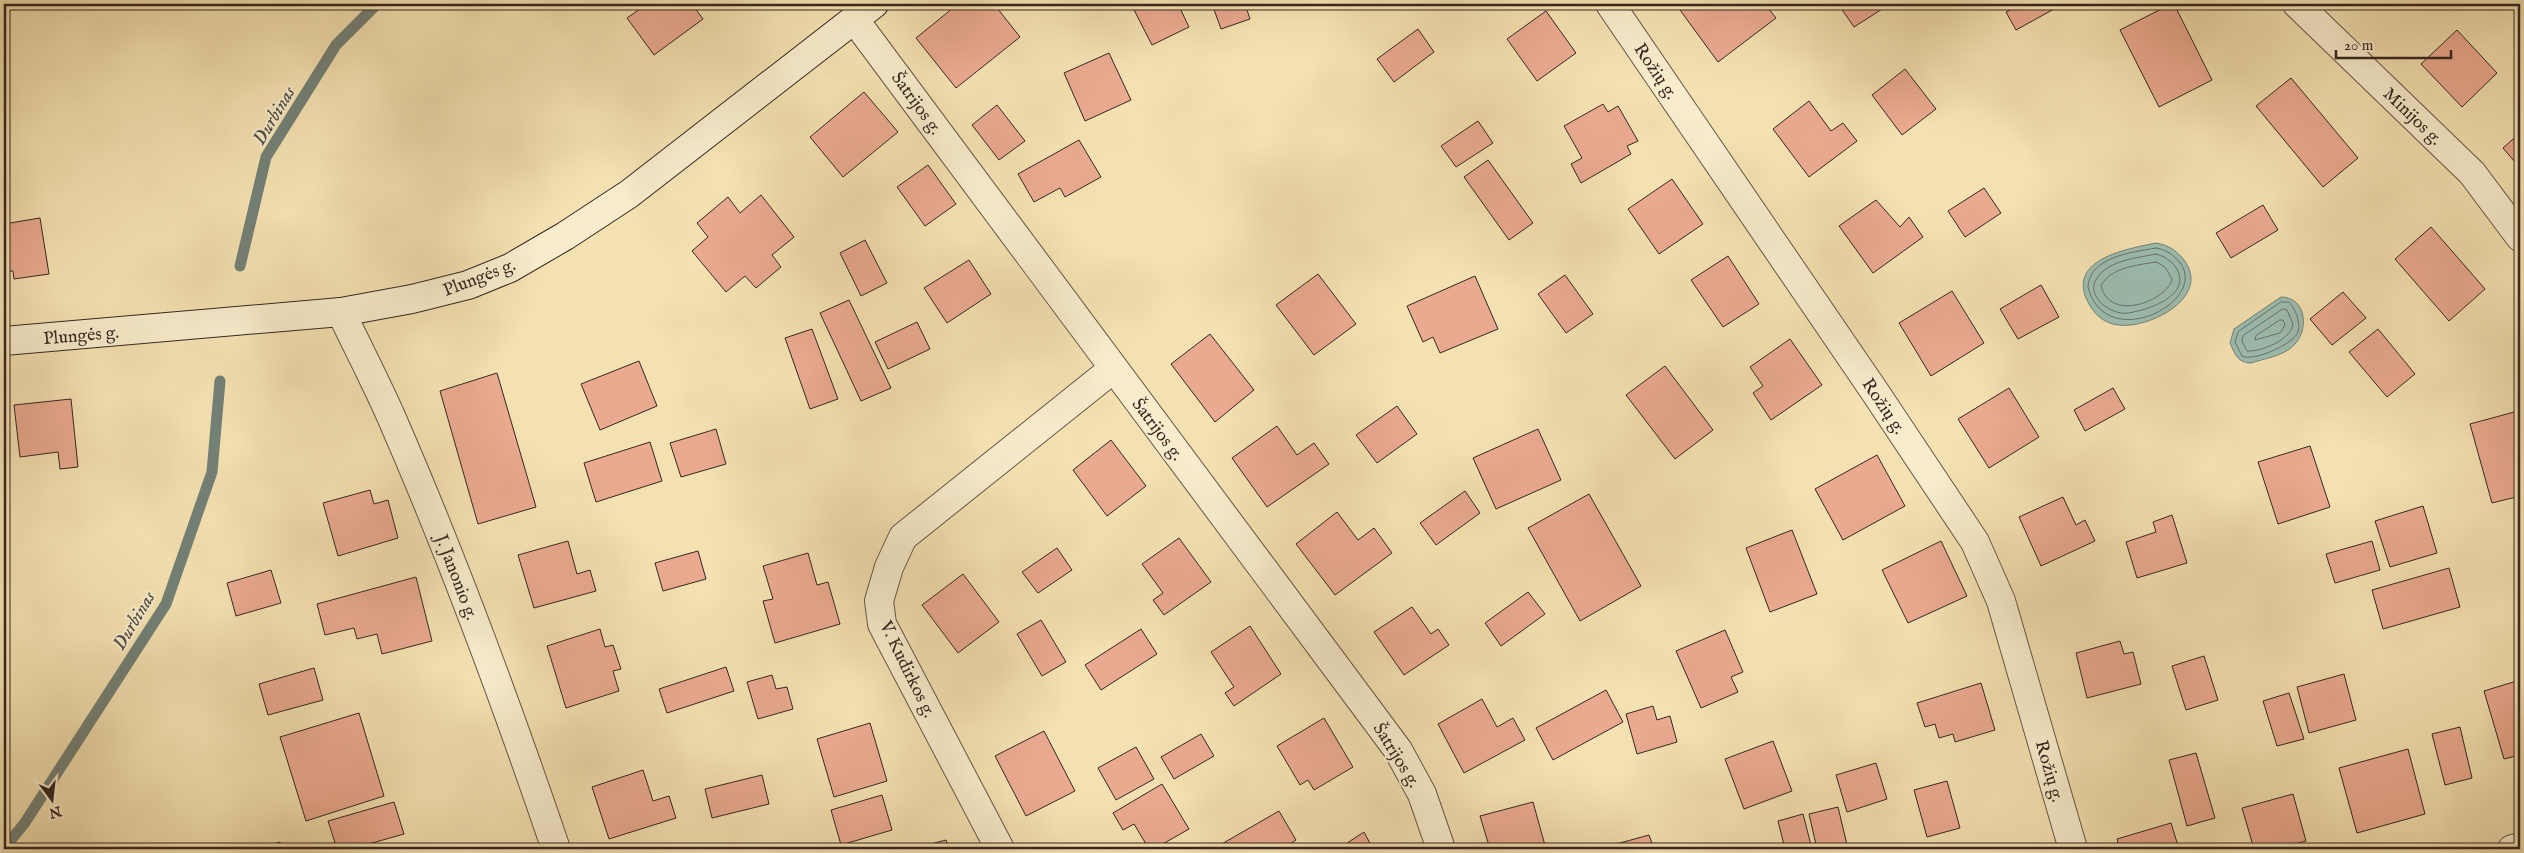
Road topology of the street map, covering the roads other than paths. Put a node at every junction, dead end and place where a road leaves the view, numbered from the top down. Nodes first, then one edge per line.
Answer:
1 (1610, 4) edge
2 (2297, 4) edge
3 (864, 12) edge
4 (2520, 237) edge
5 (341, 312) junction
6 (4, 341) edge
7 (1113, 369) junction
8 (2520, 847) edge
9 (556, 849) edge
10 (1000, 849) edge
11 (1441, 849) edge
12 (2073, 849) edge
13 (2512, 849) edge

1 - 12 street, Rožių g.
2 - 4 street, Minijos g.
3 - 5 street, Plungės g.
3 - 7 street, Šatrijos g.
5 - 6 street, Plungės g.
5 - 9 street, J. Janonio g.
7 - 10 street, V. Kudirkos g.
7 - 11 street, Šatrijos g.
8 - 13 street

